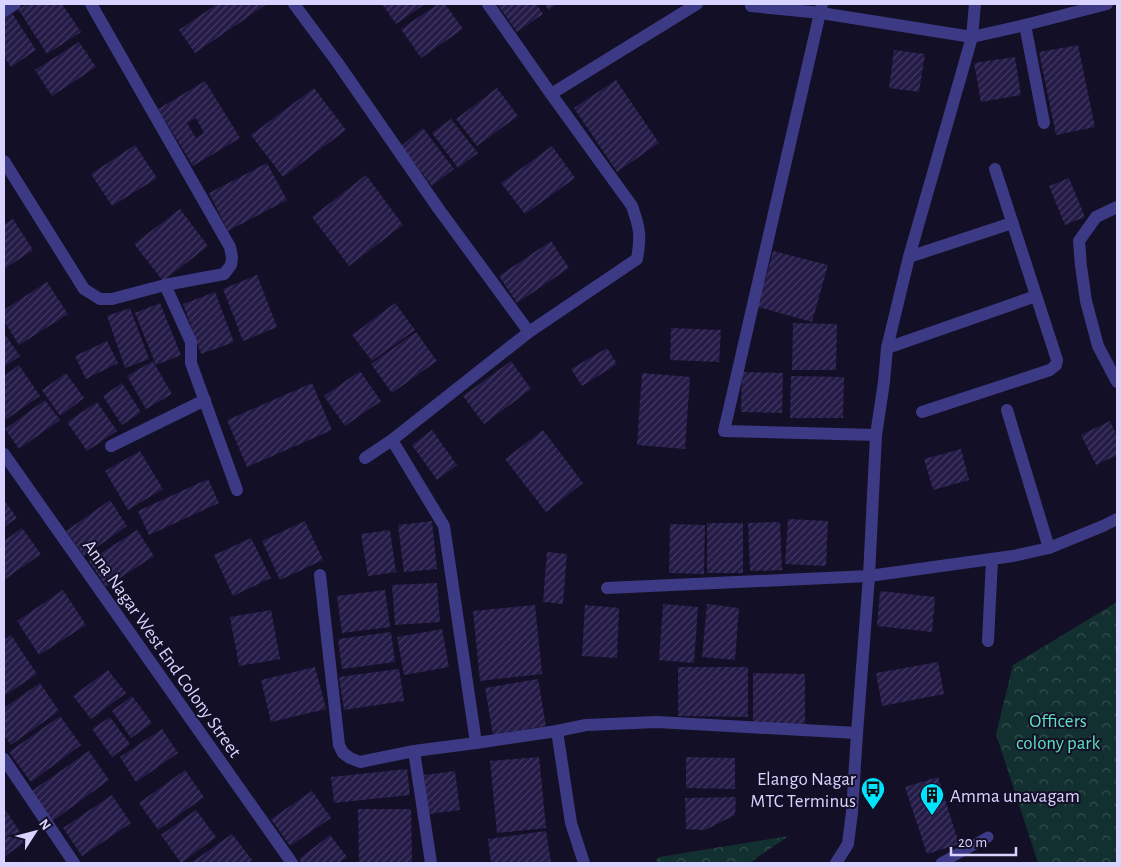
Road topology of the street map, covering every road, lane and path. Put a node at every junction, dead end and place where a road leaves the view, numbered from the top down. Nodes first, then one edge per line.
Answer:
1 (15, 4) edge
2 (92, 4) edge
3 (294, 4) edge
4 (488, 4) edge
5 (697, 4) edge
6 (975, 4) edge
7 (1107, 4) edge
8 (751, 6) dead end
9 (822, 8) edge
10 (4, 11) edge
11 (1025, 25) junction
12 (972, 37) junction
13 (551, 94) junction
14 (1044, 123) dead end
15 (4, 161) edge
16 (995, 169) dead end
17 (1117, 207) edge
18 (1012, 223) junction
19 (909, 258) junction
20 (164, 285) junction
21 (1036, 296) junction
22 (530, 332) junction
23 (887, 348) junction
24 (1117, 382) edge
25 (205, 400) junction
26 (1007, 410) dead end
27 (922, 412) dead end
28 (876, 435) junction
29 (392, 440) junction
30 (111, 446) dead end
31 (4, 454) edge
32 (365, 458) dead end
33 (237, 490) dead end
34 (1117, 519) edge
35 (1049, 548) junction
36 (992, 559) junction
37 (320, 575) dead end
38 (869, 576) junction
39 (607, 588) dead end
40 (988, 641) dead end
41 (557, 731) junction
42 (857, 733) junction
43 (476, 743) junction
44 (414, 752) junction
45 (4, 759) edge
46 (988, 836) dead end
47 (74, 863) edge
48 (292, 863) edge
49 (431, 863) edge
50 (584, 863) edge
51 (836, 863) edge
52 (941, 863) edge

1 - 10 street
2 - 20 street
3 - 22 street
4 - 13 street
5 - 13 street
6 - 12 street
7 - 11 street
8 - 9 street
9 - 12 street
9 - 28 street
11 - 12 street
11 - 14 street
12 - 19 street
13 - 22 street
15 - 20 street
16 - 18 street
17 - 24 street
18 - 19 street
18 - 21 street
19 - 23 street
20 - 25 street
21 - 23 street
21 - 27 street
22 - 29 street
23 - 28 street
25 - 30 street
25 - 33 street
26 - 35 street
28 - 38 street
29 - 32 street
29 - 43 street
31 - 48 street, Anna Nagar West End Colony Street
34 - 35 street
35 - 36 street
36 - 38 street
36 - 40 street
37 - 44 street
38 - 39 street
38 - 42 street
41 - 42 street
41 - 43 street
41 - 50 street
42 - 51 street
43 - 44 street
44 - 49 street
45 - 47 street
46 - 52 lane

